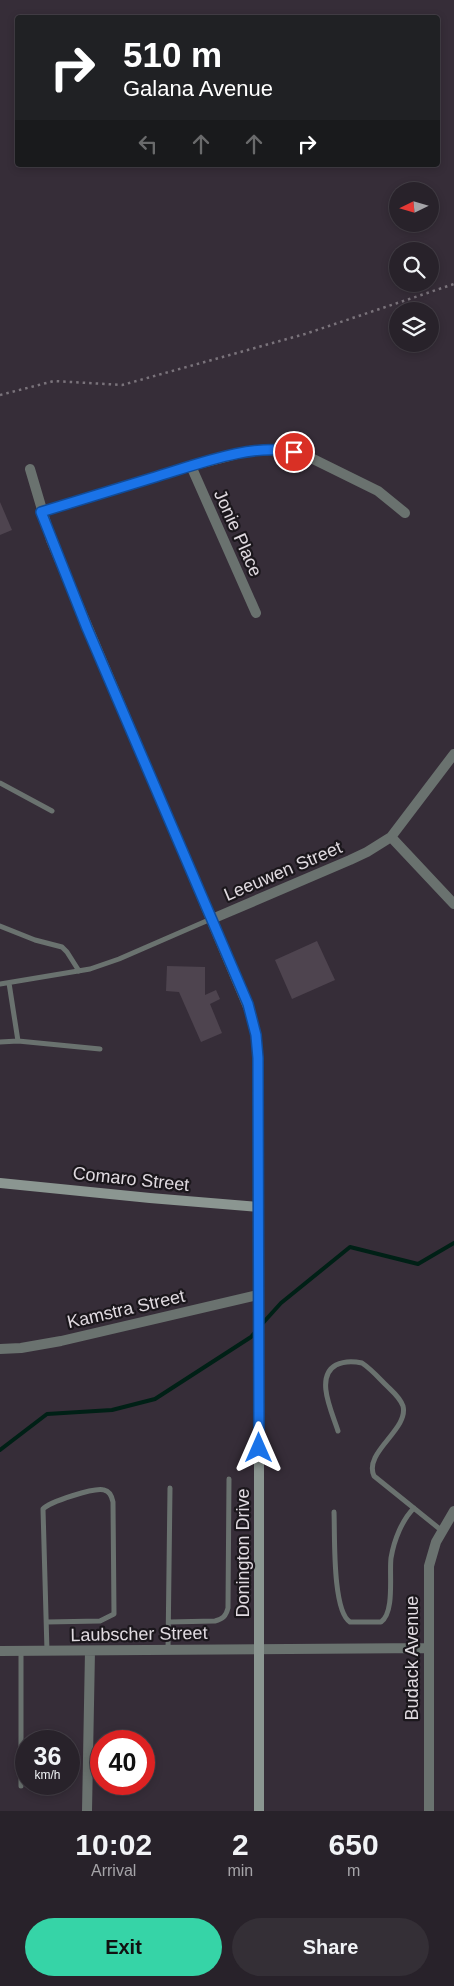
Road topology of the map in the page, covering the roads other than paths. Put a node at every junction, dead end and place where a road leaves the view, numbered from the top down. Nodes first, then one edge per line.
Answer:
1 (191, 466) junction
2 (30, 469) dead end
3 (41, 512) junction
4 (405, 512) dead end
5 (256, 613) dead end
6 (454, 754) edge
7 (0, 783) edge
8 (52, 811) dead end
9 (391, 837) junction
10 (454, 904) edge
11 (212, 919) junction
12 (0, 926) edge
13 (79, 971) junction
14 (9, 983) junction
15 (0, 984) edge
16 (18, 1041) junction
17 (0, 1042) edge
18 (100, 1049) dead end
19 (0, 1183) edge
20 (259, 1207) junction
21 (258, 1295) junction
22 (0, 1349) edge
23 (338, 1431) dead end
24 (229, 1478) dead end
25 (170, 1488) dead end
26 (414, 1508) junction
27 (454, 1511) edge
28 (334, 1512) dead end
29 (441, 1530) junction
30 (47, 1622) junction
31 (168, 1622) junction
32 (259, 1648) junction
33 (429, 1648) junction
34 (168, 1650) junction
35 (0, 1651) edge
36 (21, 1651) junction
37 (90, 1651) junction
38 (47, 1652) junction
39 (21, 1730) edge
40 (87, 1811) edge
41 (259, 1811) edge
42 (430, 1811) edge

1 - 3 street
1 - 4 street
1 - 5 street, Jonie Place
2 - 3 street, Donington Drive
3 - 11 street, Donington Drive
6 - 9 street, Leeuwen Street
7 - 8 lane
9 - 10 street
9 - 11 street, Leeuwen Street
11 - 13 lane, Leeuwen Street
11 - 20 street, Donington Drive
12 - 13 lane
13 - 14 lane, Leeuwen Street
14 - 15 lane, Leeuwen Street
14 - 16 lane
16 - 17 lane
16 - 18 lane
19 - 20 street, Comaro Street
20 - 21 street, Donington Drive
21 - 22 street, Kamstra Street
21 - 32 street, Donington Drive
23 - 26 lane
24 - 31 lane
25 - 31 lane
26 - 28 lane
26 - 29 lane
27 - 29 street, Budack Avenue
29 - 33 street, Budack Avenue
30 - 30 lane
30 - 38 lane
31 - 34 lane
32 - 33 street, Laubscher Street
32 - 34 street, Laubscher Street
32 - 41 street, Donington Drive
33 - 42 street, Budack Avenue
34 - 37 street, Laubscher Street
35 - 36 street, Laubscher Street
36 - 38 street, Laubscher Street
36 - 39 lane
37 - 38 street, Laubscher Street
37 - 40 street

